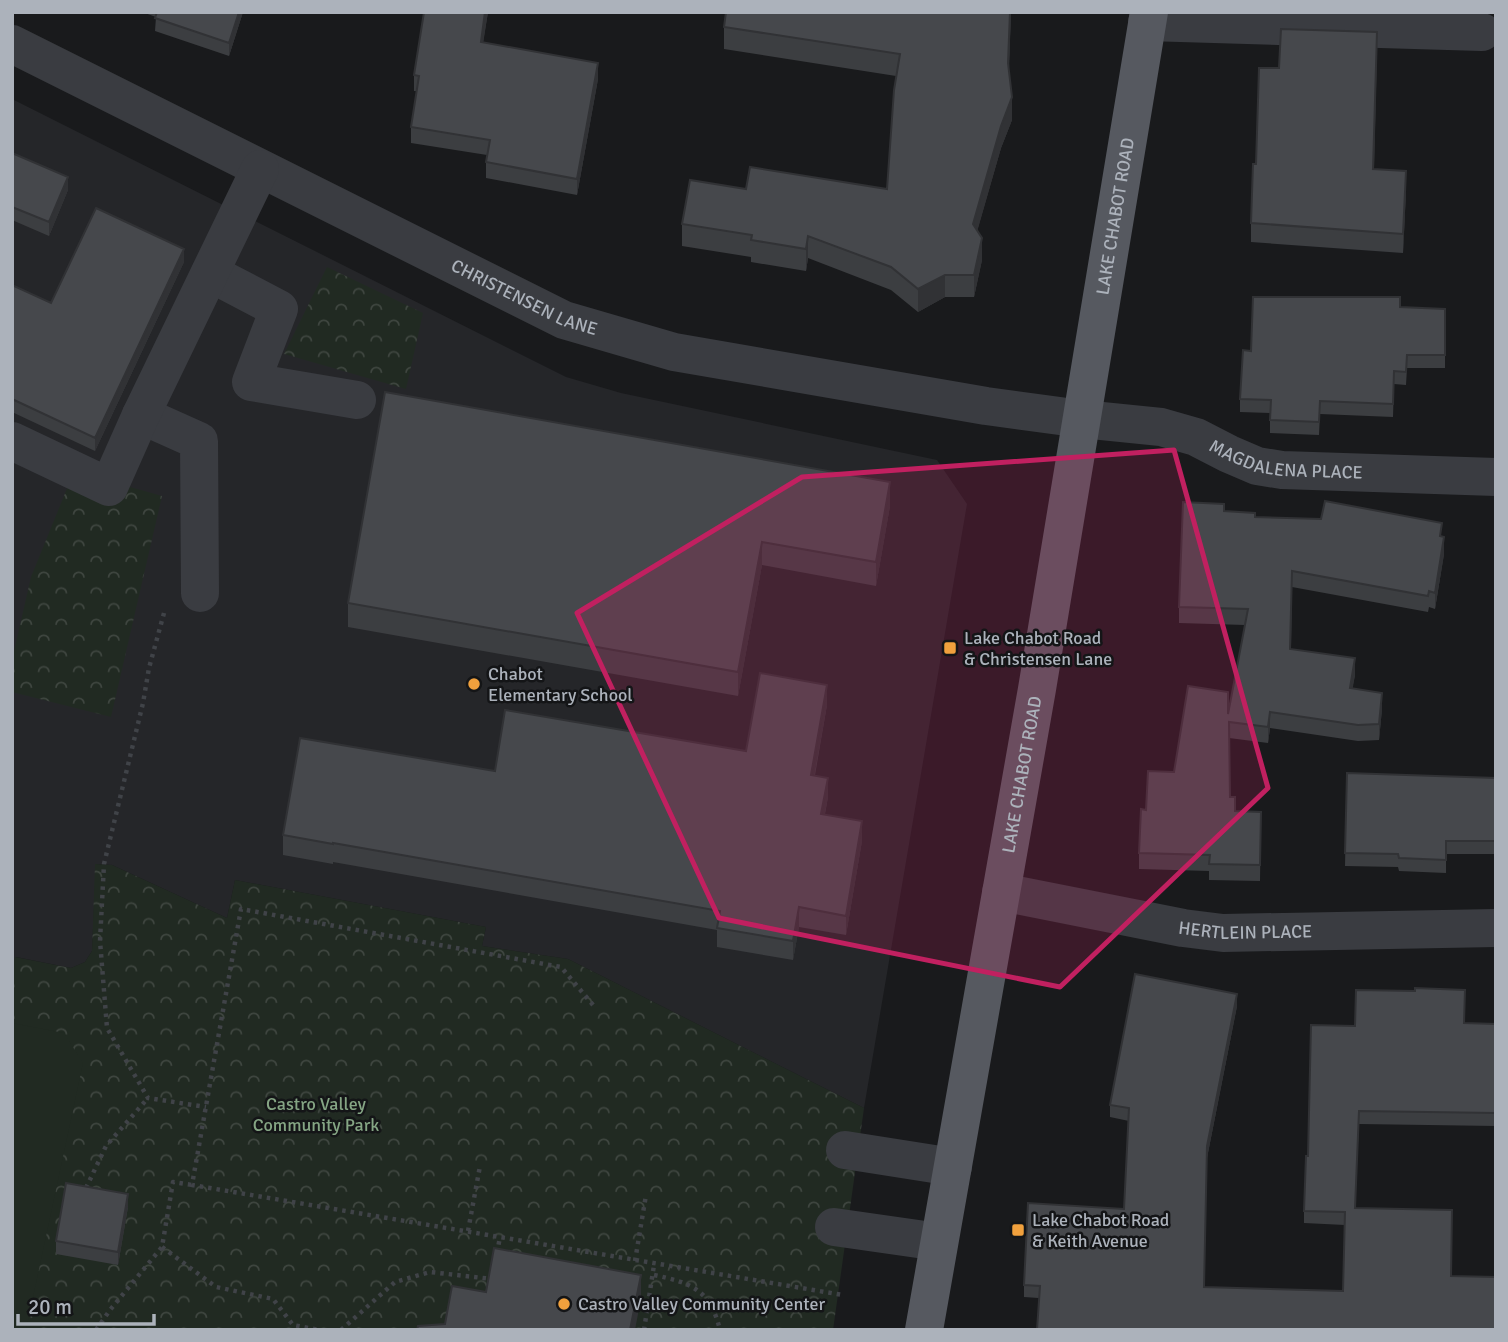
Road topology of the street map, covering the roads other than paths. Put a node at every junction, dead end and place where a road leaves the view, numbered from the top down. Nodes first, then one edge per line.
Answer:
1 (1148, 17) edge
2 (1482, 32) dead end
3 (12, 44) edge
4 (260, 169) junction
5 (210, 272) junction
6 (357, 400) dead end
7 (141, 415) junction
8 (1082, 419) junction
9 (12, 441) edge
10 (1496, 477) edge
11 (183, 600) road end
12 (1000, 892) junction
13 (1496, 928) edge
14 (845, 1150) dead end
15 (953, 1167) junction
16 (834, 1227) dead end
17 (939, 1242) junction
18 (924, 1330) edge

1 - 2 street
1 - 8 main road, LAKE CHABOT ROAD
3 - 4 street, CHRISTENSEN LANE
4 - 5 street
4 - 8 street, CHRISTENSEN LANE
5 - 6 street
5 - 7 street
7 - 9 street
7 - 11 street
8 - 10 street, MAGDALENA PLACE
8 - 12 main road, LAKE CHABOT ROAD
12 - 13 street, HERTLEIN PLACE
12 - 15 main road, LAKE CHABOT ROAD
14 - 15 street
15 - 17 main road, LAKE CHABOT ROAD
16 - 17 street
17 - 18 main road, LAKE CHABOT ROAD

